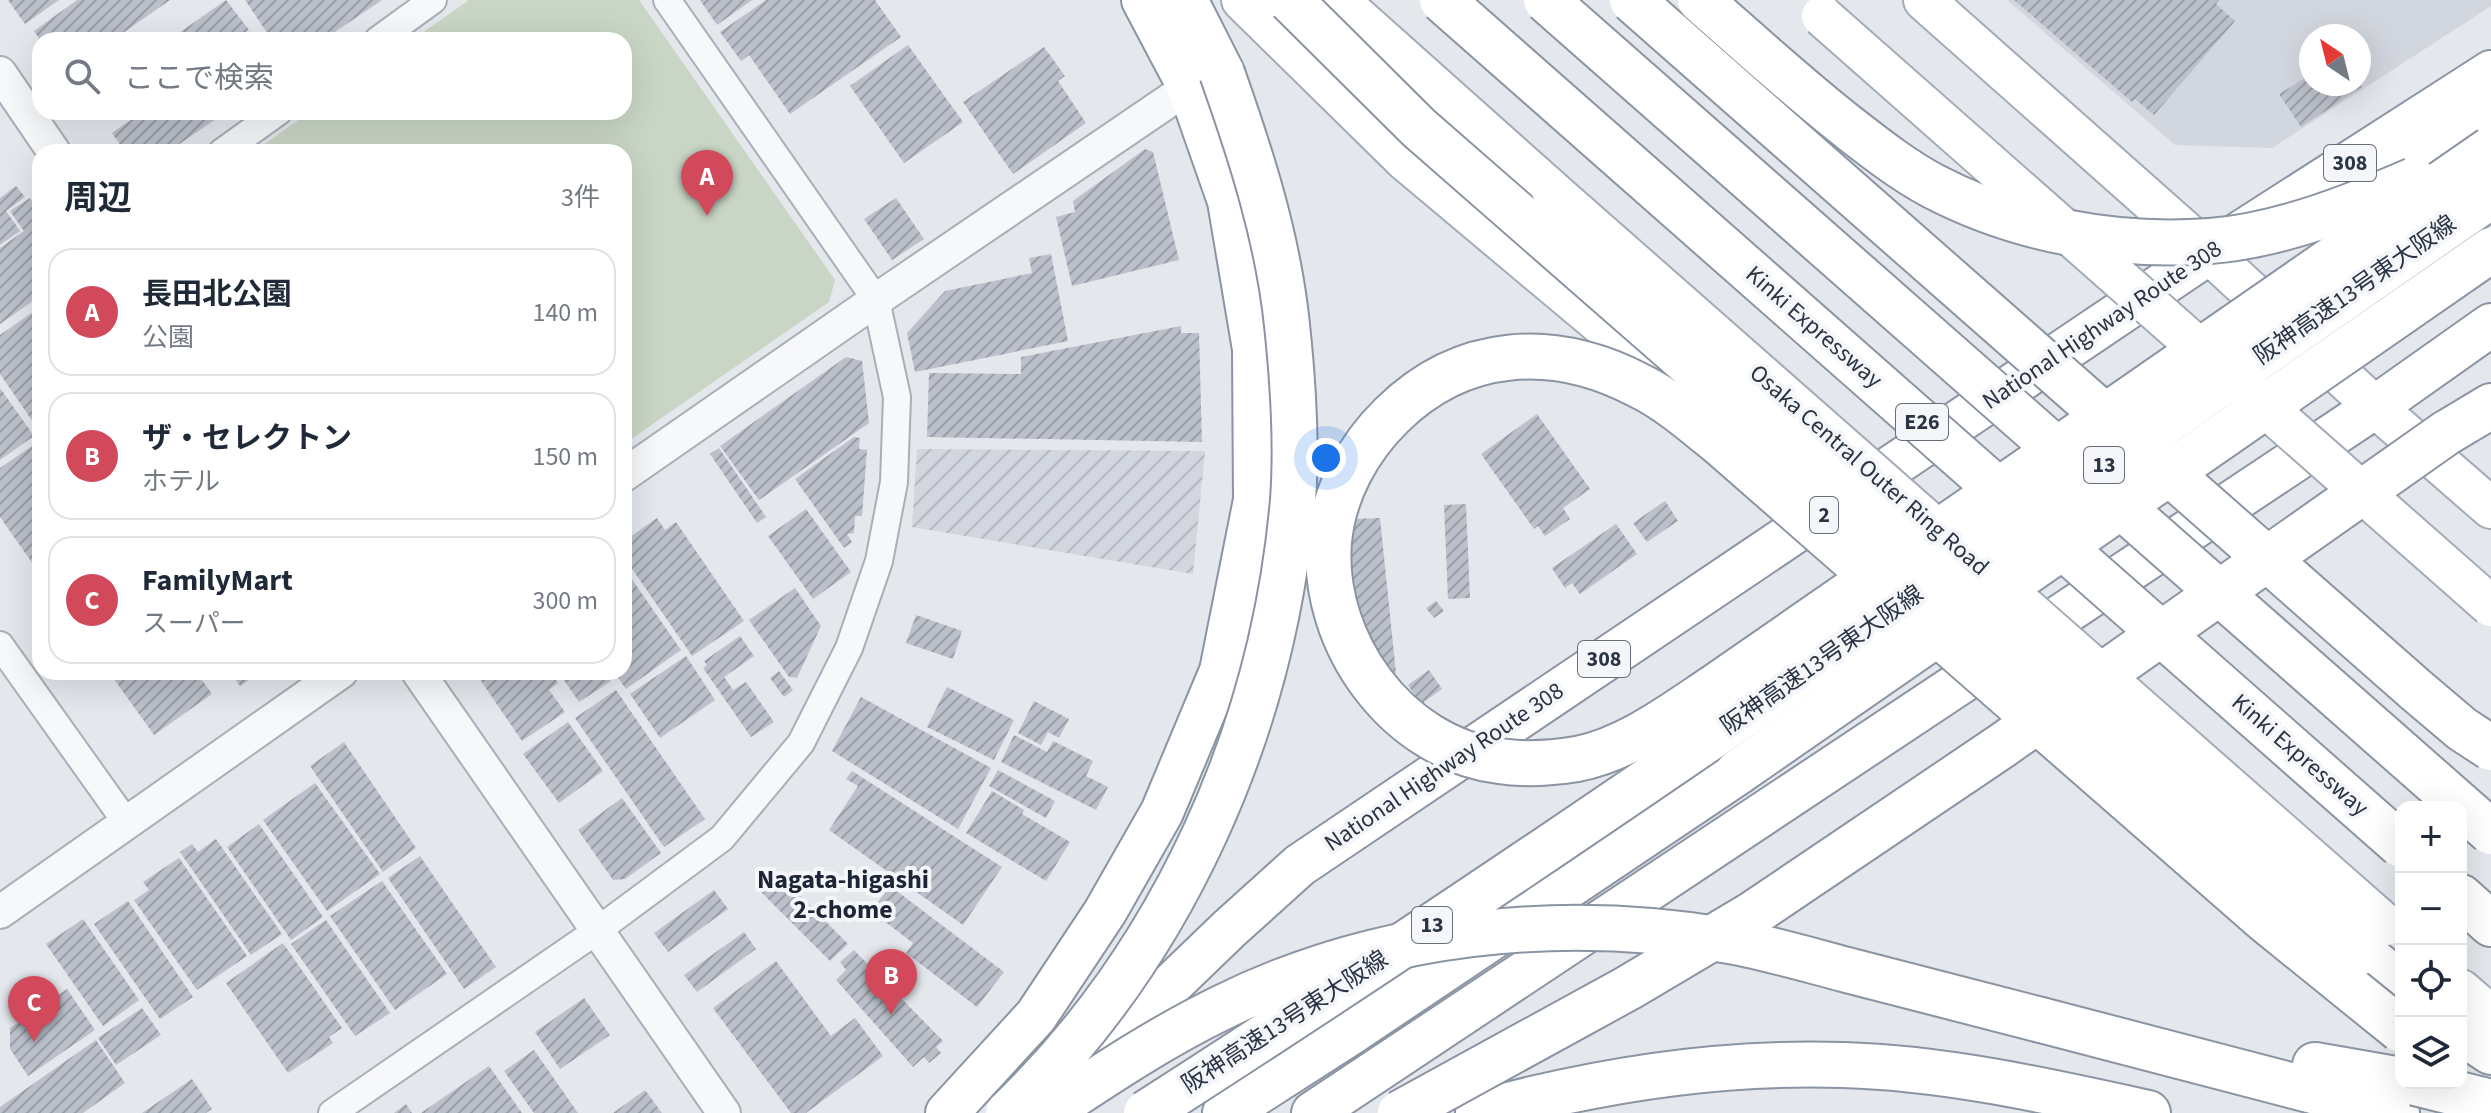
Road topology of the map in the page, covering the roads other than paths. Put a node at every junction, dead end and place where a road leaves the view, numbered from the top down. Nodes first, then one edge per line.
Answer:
1 (433, 0) edge
2 (667, 0) edge
3 (1143, 0) edge
4 (1185, 0) edge
5 (1242, 0) edge
6 (1290, 0) edge
7 (1338, 0) edge
8 (1442, 0) edge
9 (1546, 0) edge
10 (1632, 0) edge
11 (1700, 0) edge
12 (1924, 0) edge
13 (1813, 8) edge
14 (389, 32) edge
15 (2491, 72) edge
16 (0, 73) edge
17 (1189, 87) junction
18 (32, 120) edge
19 (32, 120) edge
20 (267, 120) edge
21 (2485, 131) edge
22 (49, 144) edge
23 (233, 144) edge
24 (2491, 196) edge
25 (2491, 250) edge
26 (2209, 253) junction
27 (876, 300) junction
28 (2491, 325) edge
29 (2491, 406) edge
30 (2375, 407) junction
31 (632, 469) edge
32 (2491, 508) edge
33 (1821, 512) junction
34 (1873, 578) edge
35 (1873, 578) edge
36 (1873, 578) edge
37 (1873, 578) edge
38 (2491, 606) edge
39 (0, 645) edge
40 (1978, 669) junction
41 (330, 680) edge
42 (424, 680) edge
43 (2491, 748) edge
44 (126, 822) junction
45 (2491, 832) edge
46 (2395, 840) edge
47 (1300, 865) junction
48 (2467, 902) edge
49 (0, 912) edge
50 (2491, 924) edge
51 (598, 930) junction
52 (2394, 931) edge
53 (2395, 980) edge
54 (2467, 995) edge
55 (2491, 1016) edge
56 (2041, 1020) junction
57 (2395, 1025) edge
58 (2395, 1033) edge
59 (2467, 1036) edge
60 (2491, 1052) edge
61 (2395, 1079) edge
62 (2467, 1084) edge
63 (2438, 1089) edge
64 (2460, 1089) edge
65 (2491, 1103) edge
66 (332, 1113) edge
67 (724, 1113) edge
68 (947, 1113) edge
69 (967, 1113) edge
70 (1008, 1113) edge
71 (1037, 1113) edge
72 (1047, 1113) edge
73 (1146, 1113) edge
74 (1225, 1113) edge
75 (1313, 1113) edge
76 (1400, 1113) edge
77 (1478, 1113) edge
78 (2148, 1113) edge
79 (2397, 1113) edge
80 (2488, 1113) edge

1 - 14 street
2 - 27 street
3 - 17 highway
4 - 70 highway, bridge
5 - 33 main road, 2
6 - 53 highway, bridge
7 - 52 main road, Osaka Central Outer Ring Road, bridge
8 - 46 highway, Kinki Expressway / E26, bridge
9 - 45 highway, bridge
10 - 43 highway, bridge
11 - 21 highway, bridge
12 - 26 main road
13 - 38 main road, bridge
15 - 26 highway, National Highway Route 308 / 308
16 - 19 street
17 - 27 street
17 - 68 highway
18 - 22 street
20 - 23 street
21 - 26 highway
21 - 37 highway, bridge
24 - 73 highway, 阪神高速13号東大阪線 / 13, bridge
25 - 74 highway, 阪神高速13号東大阪線 / 13, bridge
26 - 30 main road
26 - 33 highway, National Highway Route 308 / 308
27 - 31 street
27 - 51 street
28 - 30 highway
29 - 76 highway, bridge
30 - 32 main road
30 - 40 highway
33 - 40 main road, 2
33 - 47 highway, National Highway Route 308 / 308
34 - 57 highway, bridge
35 - 36 highway, bridge
39 - 44 street
40 - 58 main road, 2
40 - 75 highway
41 - 44 street
42 - 51 street
44 - 49 street
47 - 69 highway, 308
47 - 71 highway, National Highway Route 308 / 308
48 - 50 highway
51 - 66 street
51 - 67 street
54 - 55 main road
56 - 61 highway
56 - 72 highway, bridge
56 - 79 highway
59 - 60 highway
62 - 65 highway
63 - 65 highway, bridge
64 - 80 main road
77 - 78 highway

